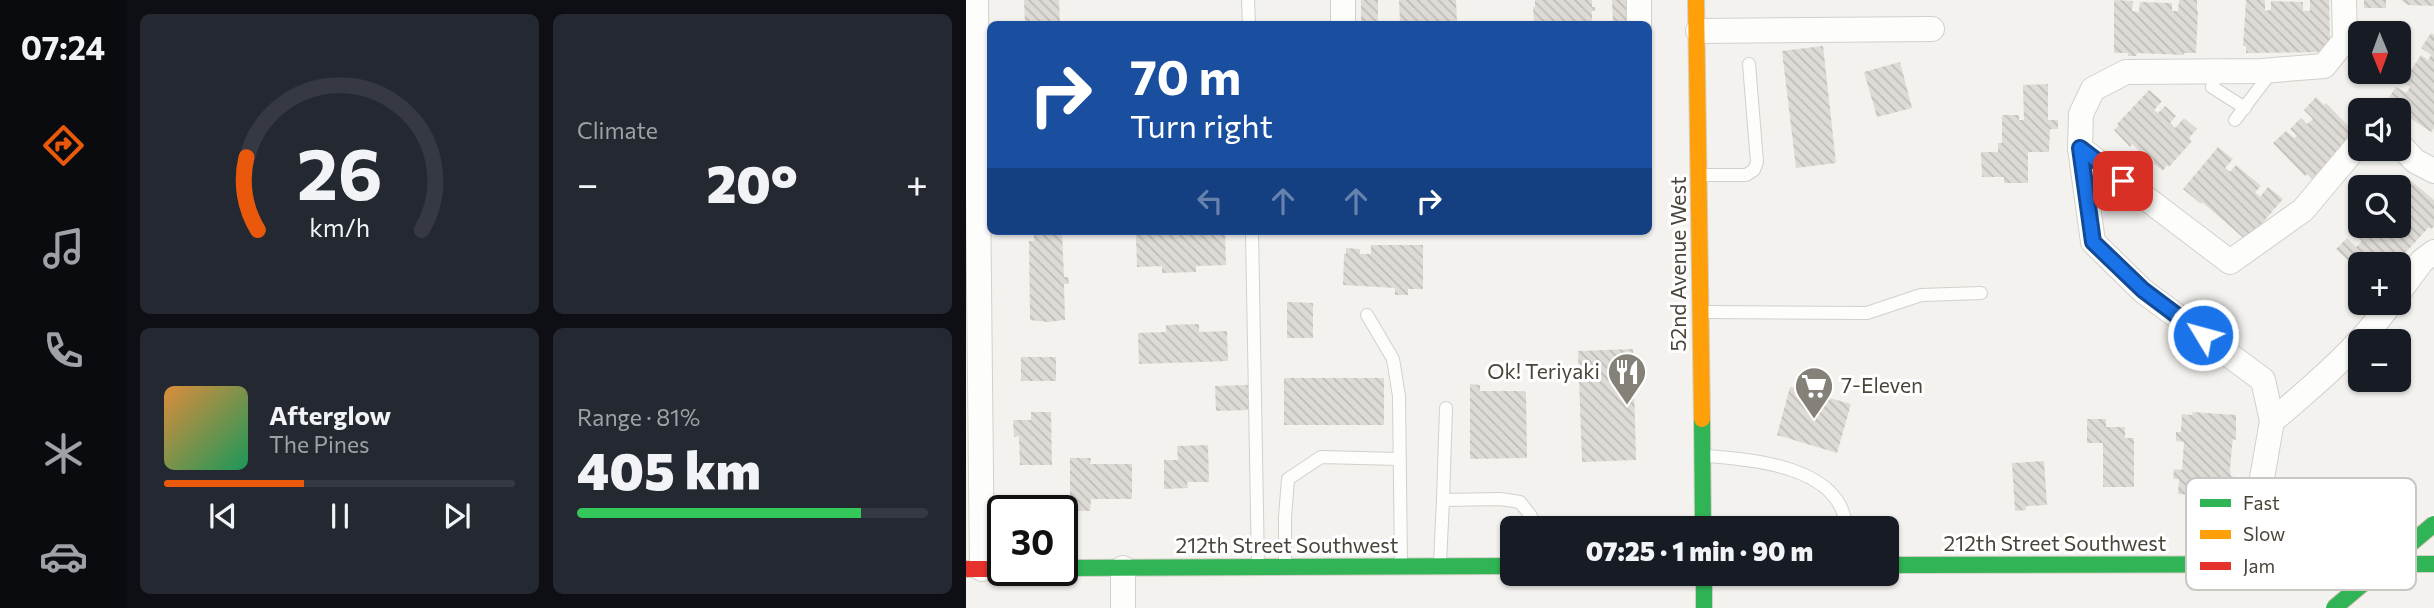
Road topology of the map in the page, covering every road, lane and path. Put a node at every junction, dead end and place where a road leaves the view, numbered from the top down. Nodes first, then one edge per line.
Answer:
1 (1248, 0) edge
2 (1343, 0) edge
3 (1639, 0) edge
4 (1696, 0) edge
5 (2344, 0) edge
6 (973, 8) edge
7 (1249, 21) edge
8 (1343, 21) edge
9 (1639, 21) edge
10 (1932, 29) dead end
11 (1698, 31) junction
12 (1749, 64) dead end
13 (2217, 71) junction
14 (2272, 71) junction
15 (972, 100) edge
16 (2245, 108) junction
17 (2235, 120) dead end
18 (2080, 148) junction
19 (2348, 157) edge
20 (2411, 157) edge
21 (2434, 171) edge
22 (1700, 175) junction
23 (1252, 235) edge
24 (2434, 252) edge
25 (2411, 276) edge
26 (1981, 293) dead end
27 (1700, 312) junction
28 (1367, 315) dead end
29 (2382, 315) edge
30 (1446, 408) dead end
31 (2272, 421) junction
32 (1702, 455) junction
33 (1398, 459) junction
34 (2262, 478) edge
35 (1443, 500) junction
36 (1531, 516) edge
37 (1703, 516) edge
38 (1845, 516) edge
39 (2434, 524) edge
40 (2416, 539) edge
41 (2416, 564) edge
42 (2434, 564) edge
43 (1899, 565) edge
44 (2186, 565) edge
45 (1401, 566) junction
46 (1440, 566) junction
47 (1500, 566) edge
48 (1258, 567) junction
49 (1285, 567) junction
50 (1078, 568) edge
51 (1122, 568) junction
52 (984, 569) edge
53 (1704, 586) edge
54 (2355, 590) edge
55 (1123, 608) edge
56 (1704, 608) edge
57 (2334, 608) edge

1 - 7 lane
2 - 8 street
3 - 9 street
4 - 11 main road, 52nd Avenue West
5 - 14 street
6 - 15 street
10 - 11 street
11 - 22 main road, 52nd Avenue West
12 - 22 lane
13 - 14 street
13 - 16 lane
13 - 18 street
14 - 16 lane
15 - 52 street
16 - 17 lane
18 - 19 street
18 - 31 street
20 - 21 street
22 - 27 main road, 52nd Avenue West
23 - 48 lane
24 - 25 street
26 - 27 lane
27 - 32 main road, 52nd Avenue West
28 - 33 lane
29 - 31 street
30 - 35 lane
31 - 34 street
32 - 37 main road, 52nd Avenue West
32 - 38 lane
33 - 45 lane
33 - 49 lane
35 - 36 lane
35 - 46 lane
39 - 40 main road, bridge
41 - 42 main road, 212th Street Southwest
43 - 44 main road, 212th Street Southwest
45 - 46 main road, 212th Street Southwest
45 - 49 main road, 212th Street Southwest
46 - 47 main road, 212th Street Southwest
48 - 49 main road, 212th Street Southwest
48 - 51 main road, 212th Street Southwest
50 - 51 main road, 212th Street Southwest
51 - 55 street
53 - 56 main road
54 - 57 main road, bridge

